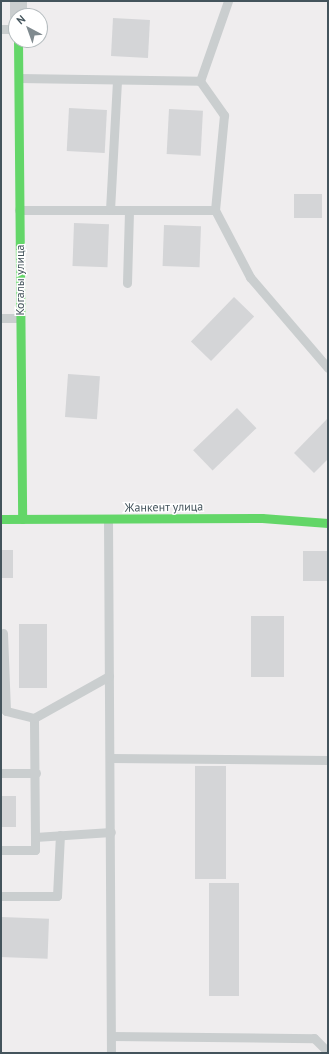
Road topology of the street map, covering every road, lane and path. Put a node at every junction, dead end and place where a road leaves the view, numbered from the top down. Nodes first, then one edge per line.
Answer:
1 (228, 1) edge
2 (18, 48) edge
3 (19, 78) junction
4 (117, 80) junction
5 (200, 81) junction
6 (20, 210) junction
7 (110, 210) junction
8 (129, 210) junction
9 (215, 210) junction
10 (127, 283) dead end
11 (1, 318) edge
12 (20, 318) junction
13 (328, 368) edge
14 (1, 519) edge
15 (22, 519) junction
16 (108, 520) junction
17 (328, 523) edge
18 (3, 633) dead end
19 (109, 676) junction
20 (34, 718) junction
21 (110, 758) junction
22 (328, 760) edge
23 (1, 773) edge
24 (36, 773) junction
25 (111, 832) junction
26 (60, 835) junction
27 (35, 838) junction
28 (1, 850) edge
29 (1, 896) edge
30 (111, 1036) junction
31 (328, 1052) edge
32 (111, 1053) edge

1 - 5 lane
2 - 3 street, Когалы улица
3 - 4 lane
3 - 6 street, Когалы улица
4 - 5 lane
4 - 7 lane
5 - 9 lane
6 - 7 lane
6 - 12 street, Когалы улица
7 - 8 lane
8 - 9 lane
8 - 10 lane
9 - 13 lane
11 - 12 lane
12 - 15 street, Когалы улица
14 - 15 street, Жанкент улица
15 - 16 street, Жанкент улица
16 - 17 street, Жанкент улица
16 - 19 lane
18 - 20 lane
19 - 20 lane
19 - 21 lane
20 - 24 lane
21 - 22 lane
21 - 25 lane
23 - 24 lane
24 - 27 lane
25 - 26 lane
25 - 30 lane
26 - 27 lane
26 - 29 lane
27 - 28 lane
30 - 31 lane
30 - 32 lane

